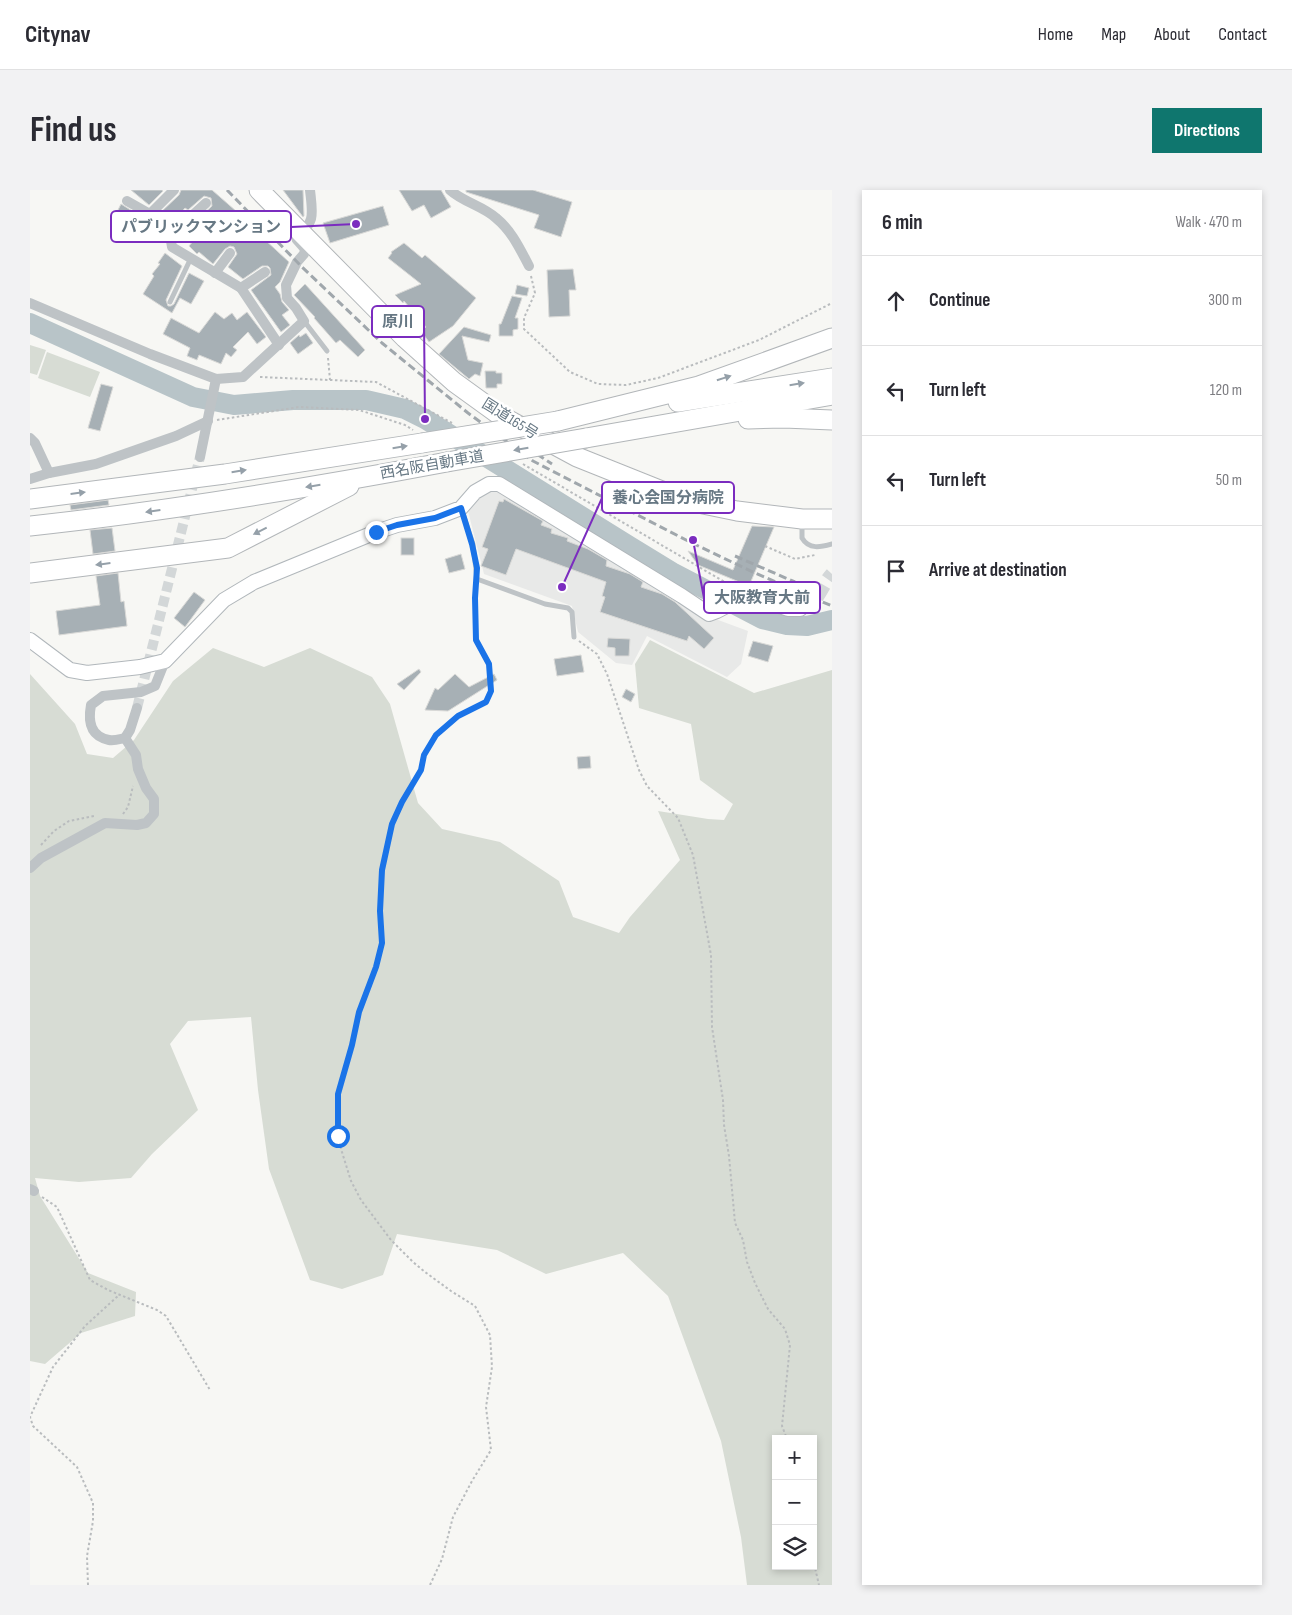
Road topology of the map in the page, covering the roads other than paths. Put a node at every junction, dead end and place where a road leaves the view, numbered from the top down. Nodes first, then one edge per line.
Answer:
1 (174, 190) edge
2 (259, 190) edge
3 (310, 190) edge
4 (450, 190) edge
5 (126, 201) dead end
6 (206, 203) dead end
7 (150, 214) junction
8 (302, 234) junction
9 (170, 236) junction
10 (230, 253) dead end
11 (192, 258) junction
12 (529, 266) road end
13 (265, 272) dead end
14 (215, 273) junction
15 (241, 288) junction
16 (170, 302) dead end
17 (30, 303) edge
18 (304, 321) junction
19 (832, 338) edge
20 (279, 345) junction
21 (327, 351) road end
22 (832, 378) edge
23 (215, 383) junction
24 (832, 395) edge
25 (832, 420) edge
26 (558, 421) junction
27 (208, 422) junction
28 (30, 438) edge
29 (586, 438) junction
30 (200, 457) tunnel mouth
31 (49, 473) junction
32 (366, 477) junction
33 (30, 478) edge
34 (30, 500) edge
35 (461, 508) junction
36 (802, 519) junction
37 (832, 519) edge
38 (30, 526) edge
39 (832, 544) edge
40 (30, 573) edge
41 (800, 609) dead end
42 (574, 637) road end
43 (30, 640) edge
44 (165, 661) junction
45 (137, 708) tunnel mouth
46 (125, 738) junction
47 (30, 868) edge

1 - 7 street
2 - 8 highway, 国道165号
3 - 8 street
4 - 12 street
5 - 7 street
6 - 9 street
7 - 9 street
8 - 18 street
8 - 36 highway, 国道165号
9 - 11 street
10 - 14 street
11 - 14 street
11 - 16 lane
13 - 15 street
14 - 15 street
15 - 20 street
17 - 23 street
18 - 20 street
18 - 21 lane
26 -> 19 highway
20 - 23 street
26 -> 22 highway, 西名阪自動車道
23 - 27 street
24 - 29 highway, 西名阪自動車道
25 - 29 highway
34 -> 26 highway, 西名阪自動車道, bridge
27 - 30 street
27 - 31 street
28 - 31 street
29 -> 32 highway, 西名阪自動車道, bridge
31 - 33 street
32 -> 38 highway, 西名阪自動車道
32 -> 40 highway
35 - 41 street
35 - 42 lane
35 - 44 street
36 - 37 highway, 国道165号
36 - 39 lane
43 - 44 street
44 - 46 street
45 - 46 street
46 - 47 street

